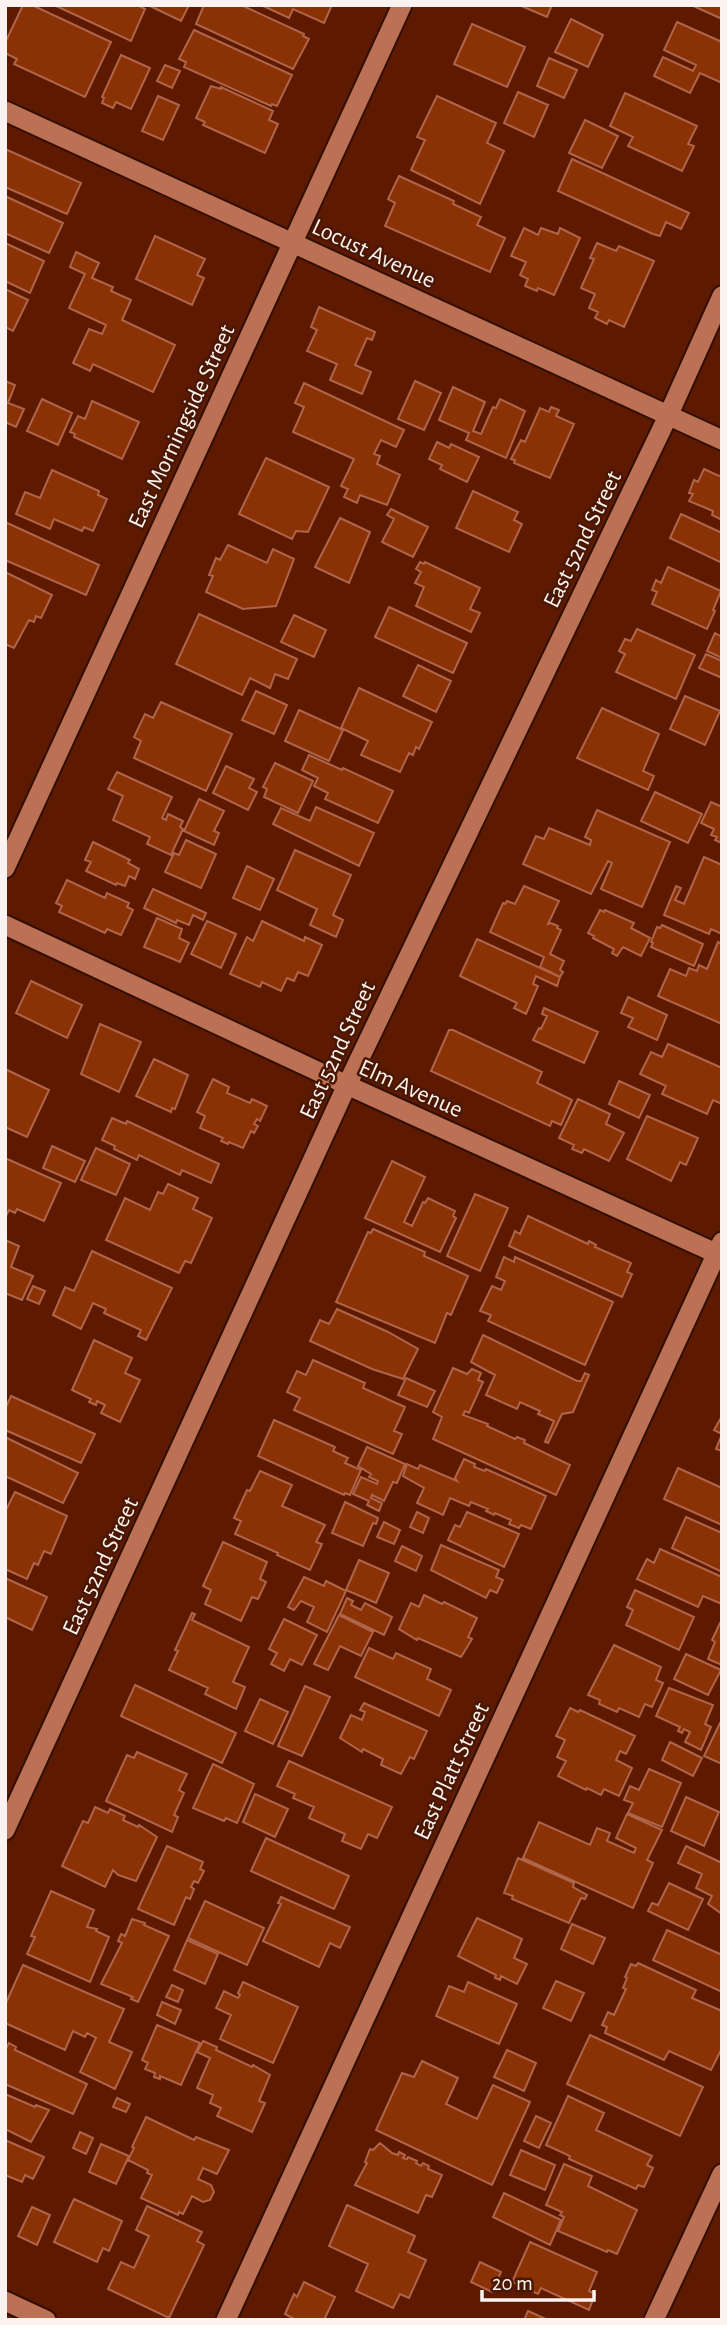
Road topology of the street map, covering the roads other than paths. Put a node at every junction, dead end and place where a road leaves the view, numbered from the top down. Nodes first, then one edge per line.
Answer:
1 (401, 5) edge
2 (5, 111) edge
3 (292, 243) junction
4 (722, 296) edge
5 (668, 416) junction
6 (722, 440) edge
7 (5, 868) edge
8 (5, 925) edge
9 (347, 1085) junction
10 (720, 1250) edge
11 (5, 1830) edge
12 (722, 2174) edge
13 (5, 2301) edge
14 (46, 2320) edge
15 (226, 2320) edge
16 (654, 2320) edge

1 - 3 street, East Morningside Street
2 - 3 street, Locust Avenue
3 - 5 street, Locust Avenue
3 - 7 street, East Morningside Street
4 - 5 street, East 52nd Street
5 - 6 street, Locust Avenue
5 - 9 street, East 52nd Street
8 - 9 street, Elm Avenue
9 - 10 street, Elm Avenue
9 - 11 street, East 52nd Street
10 - 15 street, East Platt Street
12 - 16 street
13 - 14 street

